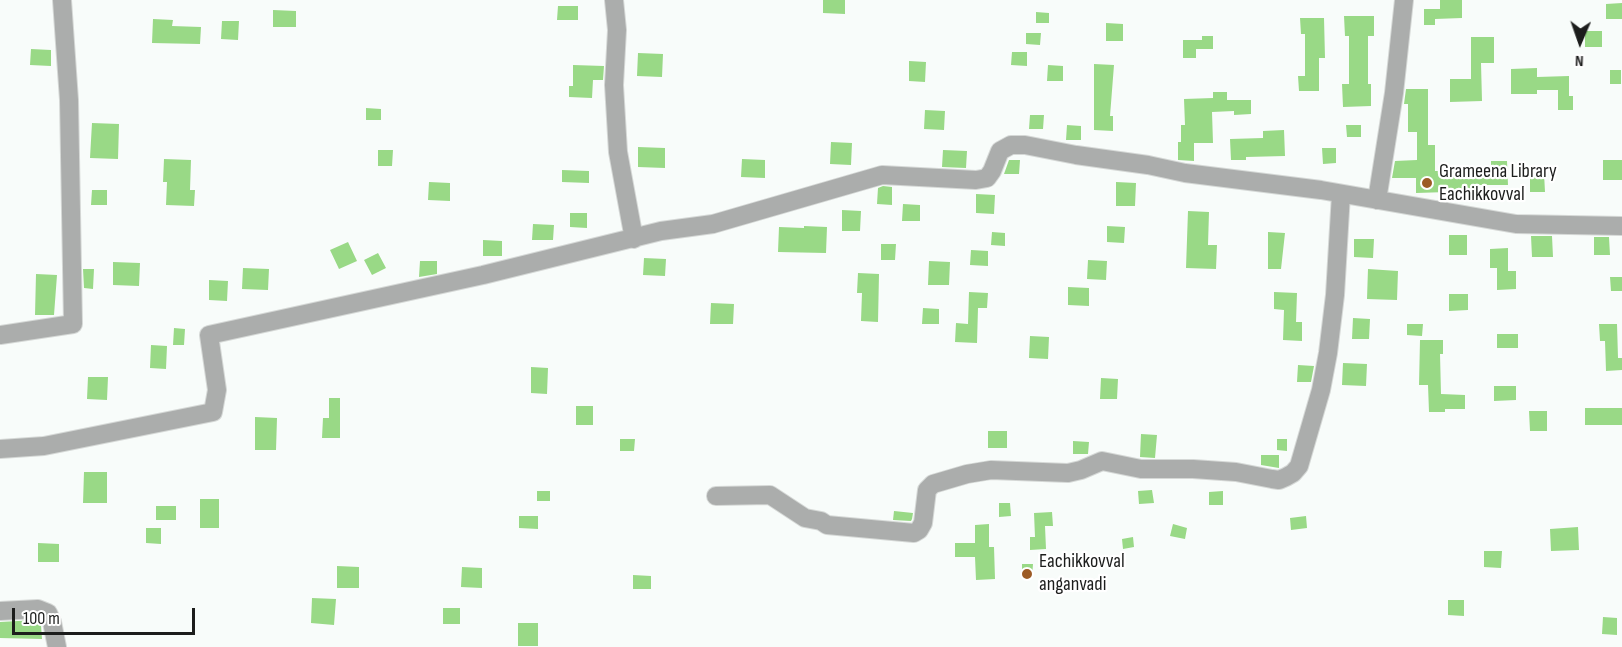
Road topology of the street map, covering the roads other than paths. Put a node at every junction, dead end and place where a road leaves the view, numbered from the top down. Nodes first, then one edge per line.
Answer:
1 (62, 0) edge
2 (614, 0) edge
3 (1404, 0) edge
4 (1341, 194) junction
5 (1377, 200) junction
6 (1622, 226) edge
7 (634, 239) junction
8 (0, 335) edge
9 (0, 449) edge
10 (716, 496) dead end
11 (0, 611) edge
12 (57, 647) edge

1 - 8 street
2 - 7 street
3 - 5 street
4 - 5 street
4 - 7 street
4 - 10 street
5 - 6 street
7 - 9 street
11 - 12 street

